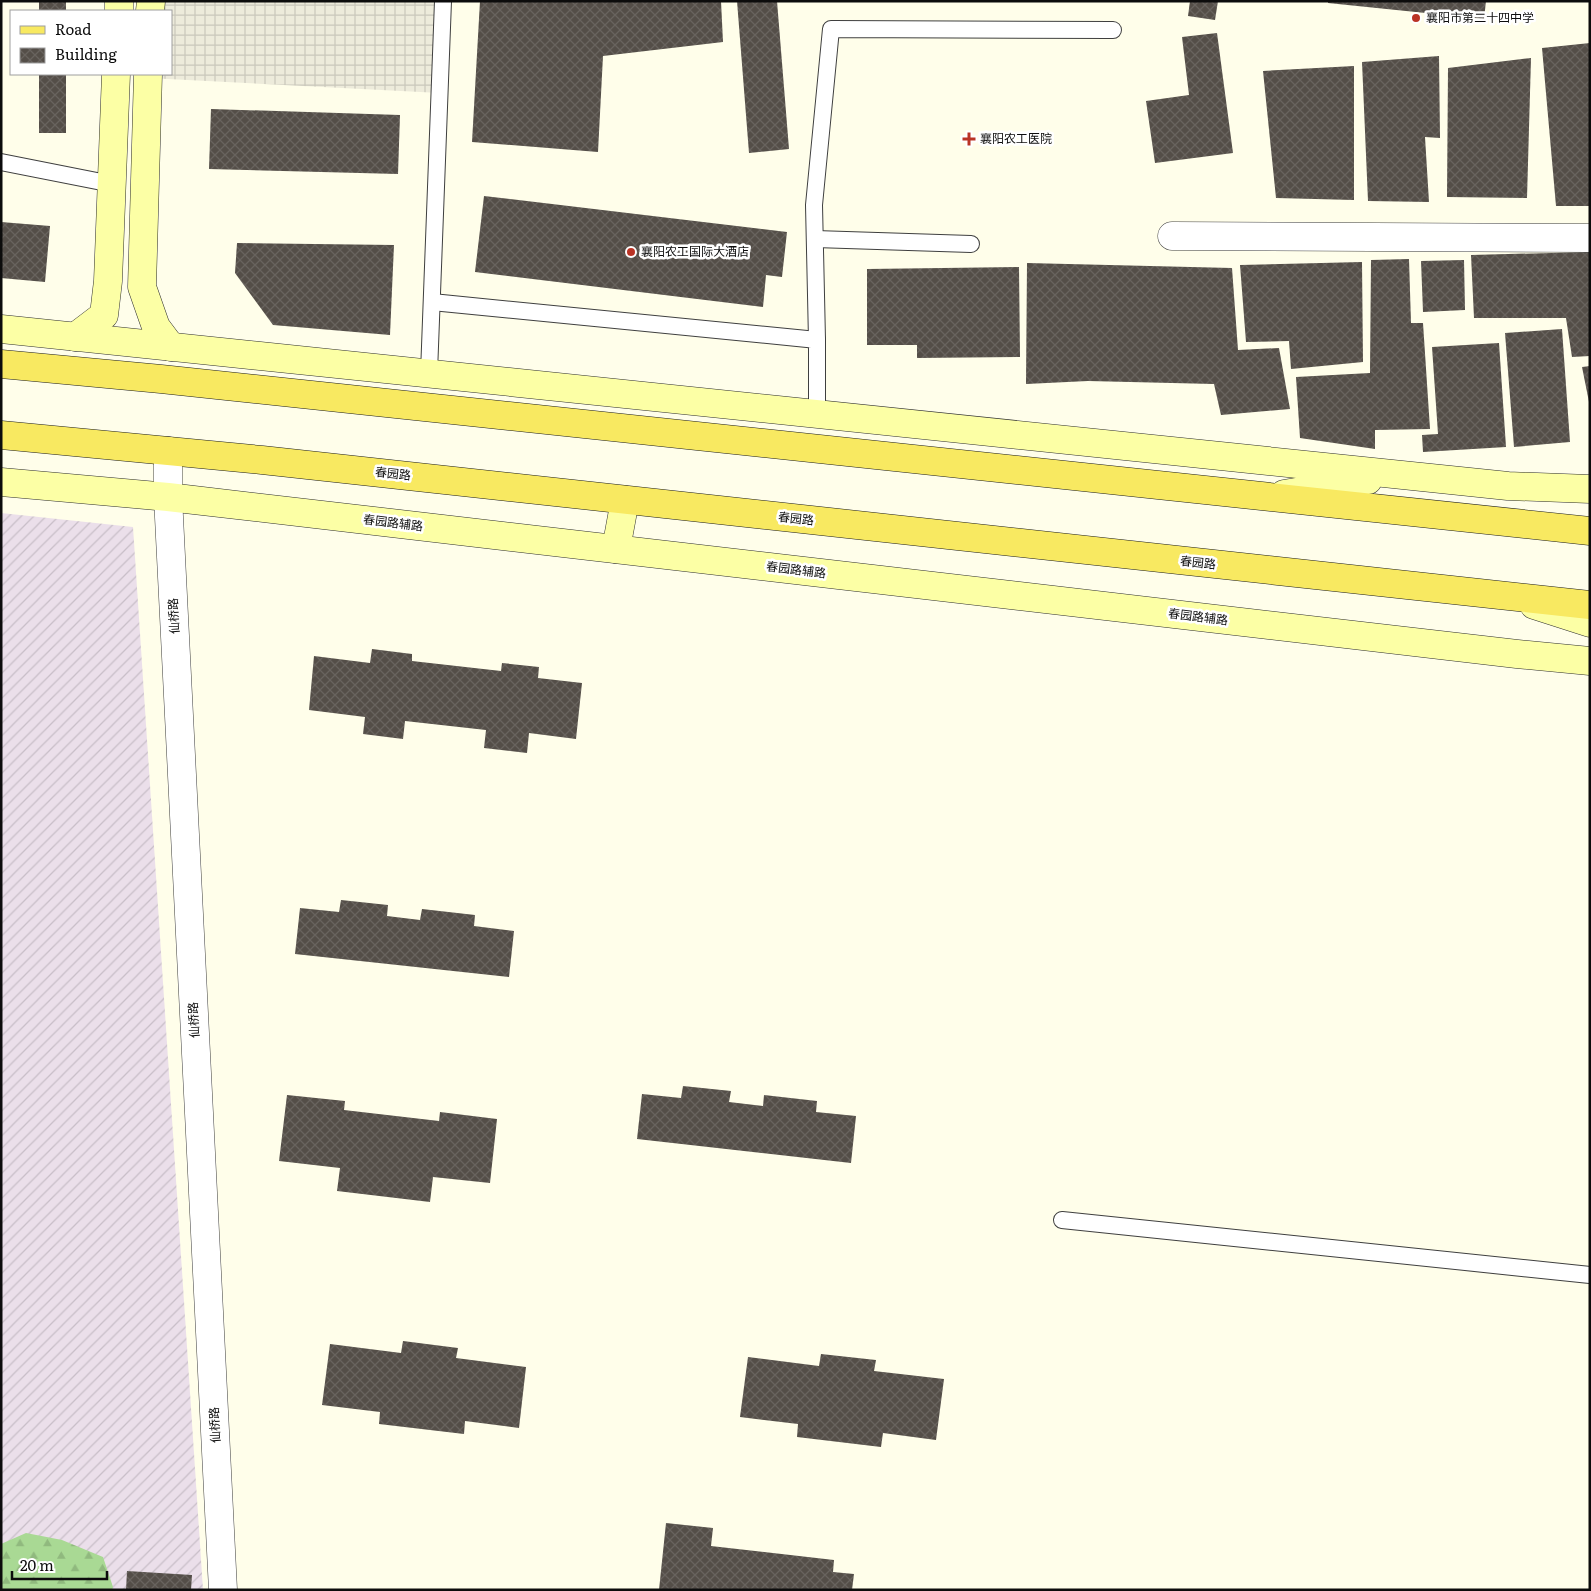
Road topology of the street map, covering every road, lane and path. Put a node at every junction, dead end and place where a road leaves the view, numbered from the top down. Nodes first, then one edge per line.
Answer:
1 (443, 1) edge
2 (1113, 30) dead end
3 (116, 75) edge
4 (148, 75) edge
5 (1, 162) edge
6 (112, 184) junction
7 (1172, 236) dead end
8 (1590, 238) edge
9 (815, 239) junction
10 (971, 244) dead end
11 (432, 302) junction
12 (1, 329) edge
13 (75, 337) junction
14 (817, 340) junction
15 (171, 346) junction
16 (1, 364) edge
17 (429, 373) junction
18 (425, 407) junction
19 (817, 414) junction
20 (1, 435) edge
21 (168, 451) junction
22 (1401, 475) junction
23 (1, 482) edge
24 (1590, 489) edge
25 (168, 497) junction
26 (1270, 497) junction
27 (625, 500) junction
28 (1590, 531) edge
29 (616, 549) junction
30 (1512, 597) junction
31 (1590, 606) edge
32 (1590, 623) edge
33 (1590, 661) edge
34 (1062, 1220) dead end
35 (1590, 1275) edge
36 (224, 1590) edge

1 - 11 lane
2 - 9 lane
3 - 6 street
4 - 15 street
5 - 6 lane
6 - 13 street
7 - 8 street
9 - 10 lane
9 - 14 lane
11 - 14 lane
11 - 17 lane
12 - 13 street
13 - 15 street
14 - 19 lane
15 - 17 street
16 - 18 main road
17 - 18 street
17 - 19 street
18 - 26 main road
19 - 22 street
20 - 21 main road, 春园路
21 - 25 street, 仙桥路
21 - 27 main road, 春园路
22 - 24 street
22 - 26 street
23 - 25 street, 春园路辅路
25 - 29 street, 春园路辅路
25 - 36 street, 仙桥路
26 - 28 main road
27 - 29 street
27 - 30 main road, 春园路
29 - 33 street, 春园路辅路
30 - 31 main road, 春园路
30 - 32 street
34 - 35 lane

